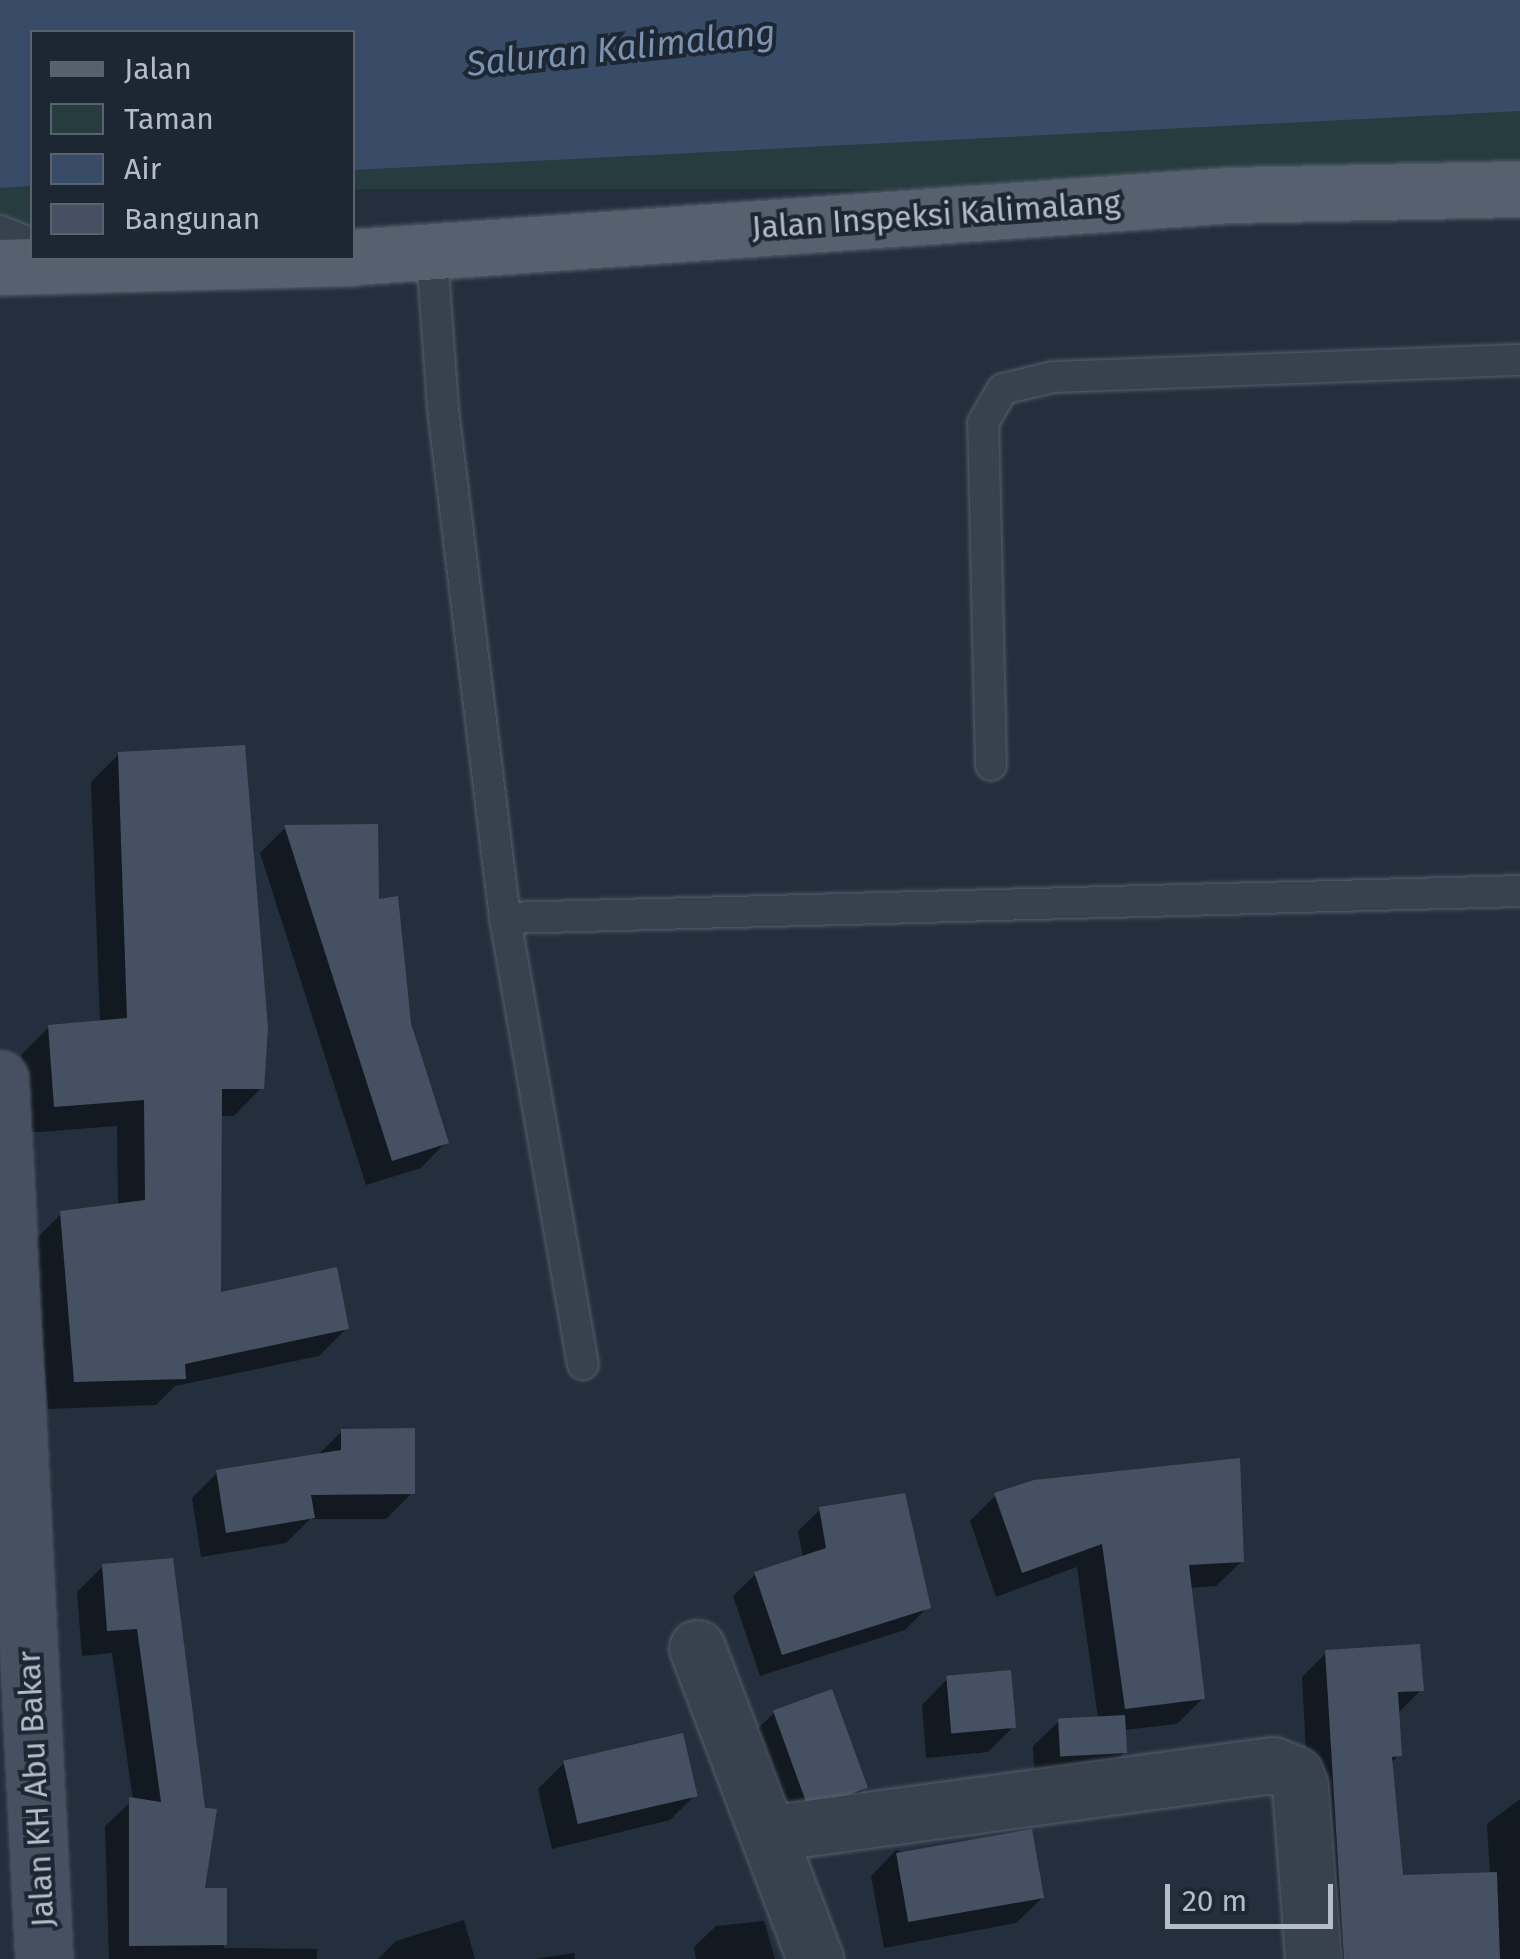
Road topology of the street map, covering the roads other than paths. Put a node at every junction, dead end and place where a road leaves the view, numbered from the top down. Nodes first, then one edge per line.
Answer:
1 (1520, 189) edge
2 (0, 231) edge
3 (30, 243) edge
4 (432, 255) junction
5 (355, 258) edge
6 (167, 260) edge
7 (75, 261) edge
8 (0, 267) edge
9 (1520, 360) edge
10 (991, 765) dead end
11 (1520, 891) edge
12 (505, 918) junction
13 (0, 1080) edge
14 (583, 1364) dead end
15 (697, 1648) dead end
16 (771, 1832) junction
17 (44, 1959) edge
18 (815, 1959) edge
19 (1313, 1959) edge

1 - 4 main road, Jalan Inspeksi Kalimalang
2 - 3 lane
4 - 5 main road, Jalan Inspeksi Kalimalang
4 - 12 lane
6 - 7 main road, Jalan Inspeksi Kalimalang
7 - 8 main road, Jalan Inspeksi Kalimalang
9 - 10 lane
11 - 12 lane
12 - 14 lane
13 - 17 street, Jalan KH Abu Bakar
15 - 16 street
16 - 18 street
16 - 19 street

